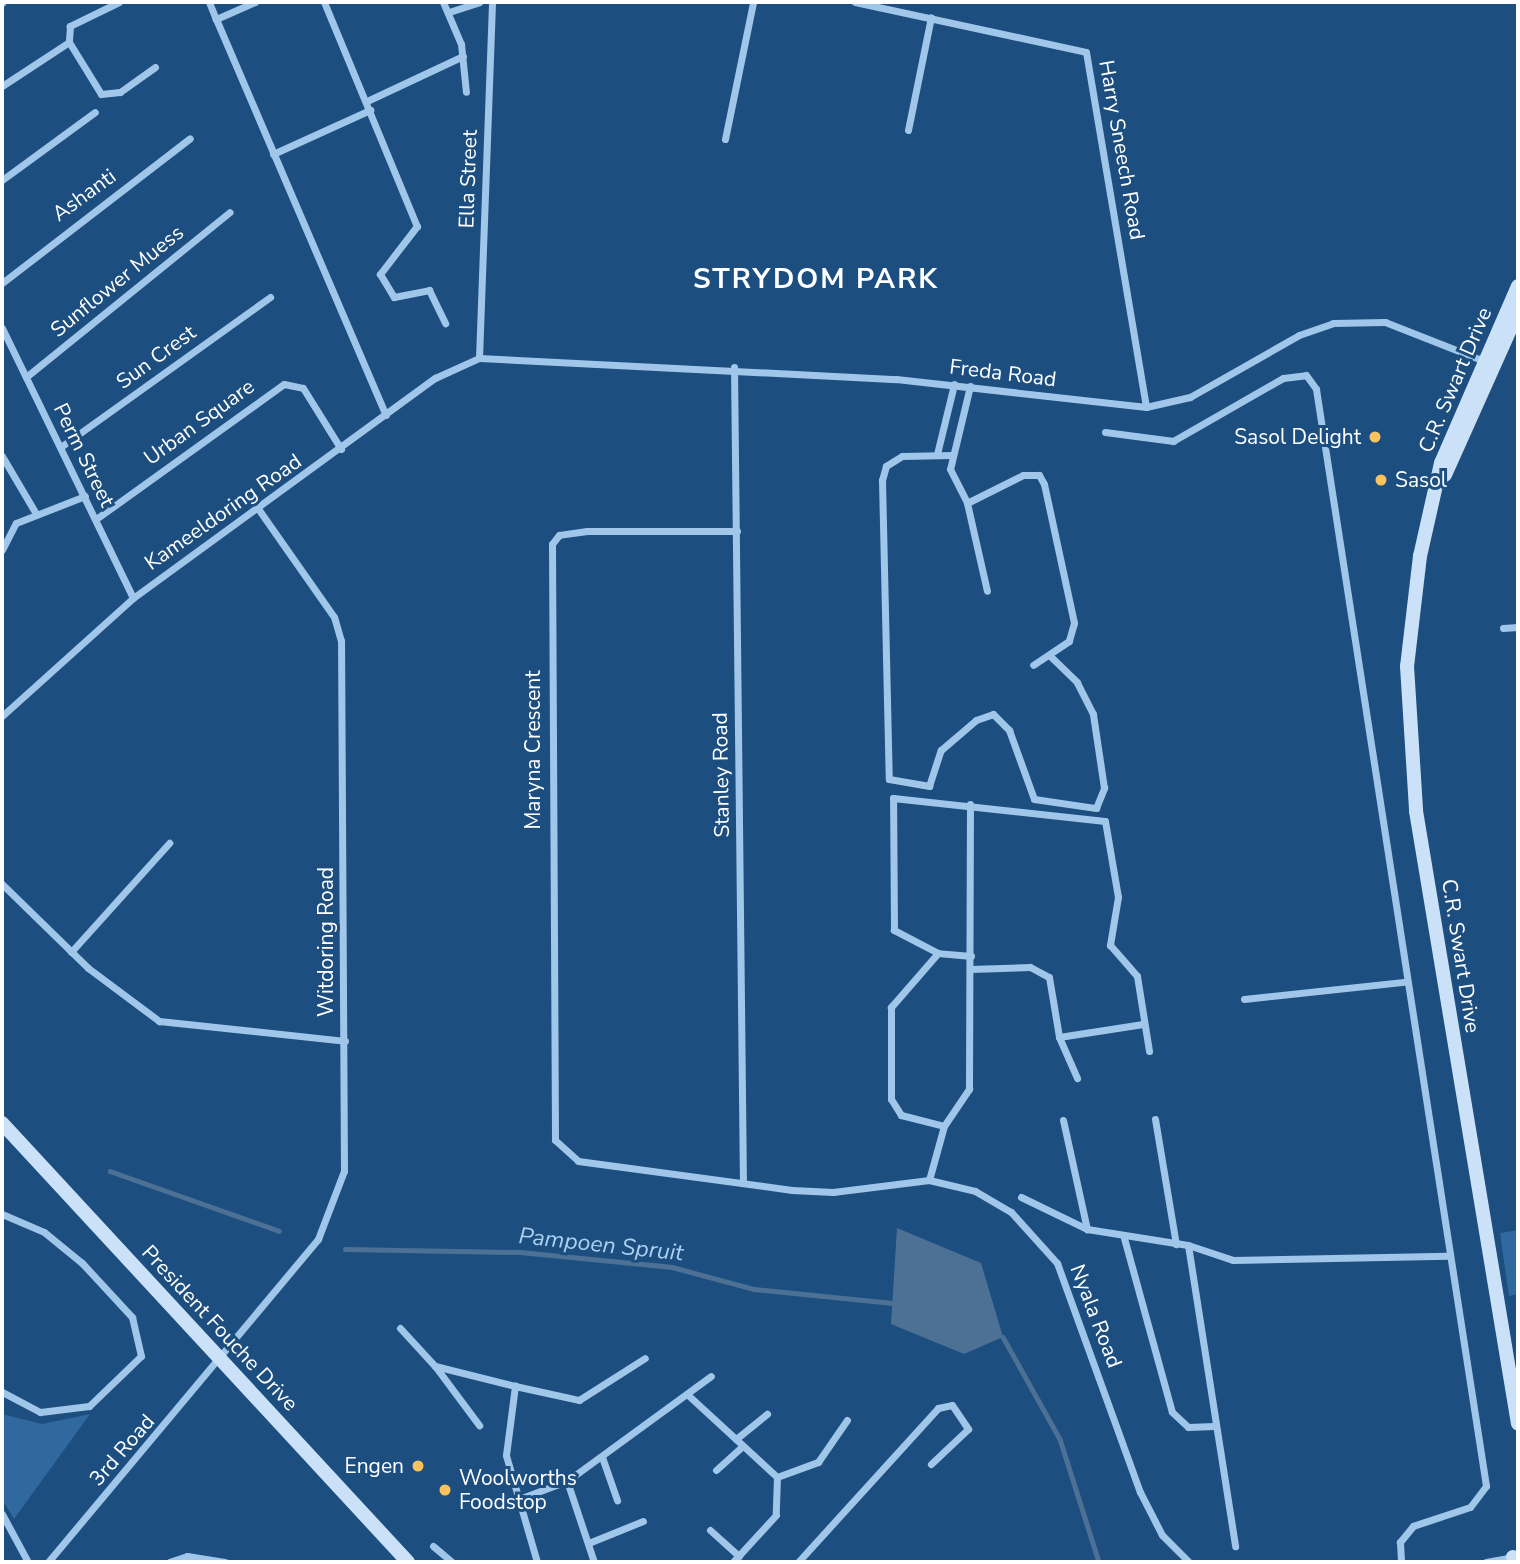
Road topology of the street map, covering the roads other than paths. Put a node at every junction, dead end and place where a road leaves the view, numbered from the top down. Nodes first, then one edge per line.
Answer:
1 (119, 2) edge
2 (209, 2) edge
3 (255, 2) edge
4 (324, 2) edge
5 (443, 2) edge
6 (479, 2) edge
7 (492, 2) edge
8 (753, 2) edge
9 (855, 2) edge
10 (449, 12) junction
11 (930, 17) junction
12 (216, 19) junction
13 (69, 42) junction
14 (463, 56) junction
15 (155, 67) dead end
16 (2, 86) edge
17 (466, 92) dead end
18 (367, 101) junction
19 (370, 110) junction
20 (95, 112) dead end
21 (908, 130) dead end
22 (190, 138) dead end
23 (725, 139) dead end
24 (272, 154) junction
25 (2, 180) edge
26 (230, 212) dead end
27 (2, 283) edge
28 (1518, 286) edge
29 (270, 297) dead end
30 (1518, 312) edge
31 (445, 323) dead end
32 (2, 328) edge
33 (479, 358) junction
34 (1488, 363) junction
35 (734, 367) junction
36 (26, 377) junction
37 (954, 384) junction
38 (970, 386) junction
39 (1146, 407) junction
40 (386, 415) junction
41 (1105, 432) dead end
42 (62, 446) junction
43 (341, 449) junction
44 (937, 454) junction
45 (952, 455) junction
46 (2, 456) edge
47 (85, 496) junction
48 (967, 503) junction
49 (259, 510) junction
50 (35, 512) junction
51 (96, 519) junction
52 (737, 531) junction
53 (2, 550) edge
54 (987, 591) dead end
55 (133, 598) junction
56 (1518, 627) edge
57 (1503, 628) dead end
58 (1051, 657) junction
59 (1033, 665) dead end
60 (2, 716) edge
61 (970, 804) junction
62 (169, 843) dead end
63 (2, 884) edge
64 (71, 953) junction
65 (938, 953) junction
66 (971, 956) junction
67 (970, 969) junction
68 (1404, 982) junction
69 (1244, 999) dead end
70 (1143, 1024) junction
71 (1059, 1037) junction
72 (345, 1041) junction
73 (1149, 1051) dead end
74 (1077, 1078) dead end
75 (1155, 1119) dead end
76 (1063, 1120) dead end
77 (2, 1123) edge
78 (943, 1126) junction
79 (557, 1144) joint
80 (929, 1180) junction
81 (743, 1183) junction
82 (1021, 1196) dead end
83 (2, 1214) edge
84 (1087, 1229) junction
85 (1124, 1238) junction
86 (1176, 1244) junction
87 (1188, 1245) junction
88 (1448, 1256) junction
89 (400, 1328) dead end
90 (645, 1358) dead end
91 (223, 1361) junction
92 (435, 1366) junction
93 (711, 1376) dead end
94 (515, 1386) junction
95 (2, 1392) edge
96 (689, 1395) junction
97 (767, 1414) dead end
98 (847, 1420) dead end
99 (1518, 1424) edge
100 (479, 1425) dead end
101 (1214, 1426) junction
102 (736, 1439) junction
103 (743, 1446) junction
104 (602, 1457) junction
105 (931, 1464) dead end
106 (716, 1470) dead end
107 (777, 1477) junction
108 (567, 1481) junction
109 (519, 1499) junction
110 (617, 1500) dead end
111 (2, 1514) edge
112 (643, 1521) dead end
113 (710, 1530) dead end
114 (591, 1542) junction
115 (433, 1546) dead end
116 (1235, 1546) dead end
117 (1517, 1558) edge
118 (736, 1559) edge
119 (28, 1562) edge
120 (48, 1562) edge
121 (169, 1562) edge
122 (225, 1562) edge
123 (408, 1562) edge
124 (452, 1562) edge
125 (537, 1562) edge
126 (594, 1562) edge
127 (798, 1562) edge
128 (1189, 1562) edge
129 (1401, 1562) edge
130 (1486, 1562) edge

1 - 13 street
2 - 12 street
3 - 12 street
4 - 18 street
5 - 10 street
6 - 10 street
7 - 33 street, Ella Street
8 - 23 street
9 - 11 street, Harry Sneech Road
10 - 14 street
11 - 21 street
11 - 39 street, Harry Sneech Road
12 - 24 street
13 - 15 street
13 - 16 street
14 - 17 street
14 - 18 street
18 - 19 street
19 - 24 street
19 - 31 street
20 - 25 street
22 - 27 street, Ashanti
24 - 40 street
26 - 36 street, Sunflower Muess
28 - 34 street, C.R. Swart Drive
29 - 42 street, Sun Crest
30 - 34 street, C.R. Swart Drive
32 - 36 street, Perm Street
33 - 35 street, Freda Road
33 - 40 street, Kameeldoring Road
34 - 39 street, Freda Road
34 - 99 street, C.R. Swart Drive
35 - 37 street, Freda Road
35 - 52 street, Stanley Road
36 - 42 street, Perm Street
37 - 38 street, Freda Road
37 - 44 street
38 - 39 street, Freda Road
38 - 45 street
40 - 43 street, Kameeldoring Road
41 - 68 street
42 - 47 street, Perm Street
43 - 49 street, Kameeldoring Road
43 - 51 street, Urban Square
44 - 45 street
44 - 58 street
45 - 48 street
46 - 50 street
47 - 50 street
47 - 51 street, Perm Street
48 - 54 street
48 - 58 street
49 - 55 street, Kameeldoring Road
49 - 72 street, Witdoring Road
50 - 53 street
51 - 55 street, Perm Street
52 - 79 street, Maryna Crescent
52 - 81 street, Stanley Road
55 - 60 street, Kameeldoring Road
56 - 57 street
58 - 59 street
61 - 65 street
61 - 66 street
61 - 70 street
62 - 64 street
63 - 64 street
64 - 72 street
65 - 66 street
65 - 78 street
66 - 67 street
67 - 71 street
67 - 78 street
68 - 69 street
68 - 88 street
70 - 71 street
70 - 73 street
71 - 74 street
72 - 91 street, Witdoring Road
75 - 86 street
76 - 84 street
77 - 91 street, President Fouche Drive
78 - 80 street
79 - 81 street, Nyala Road
80 - 81 street, Nyala Road
80 - 128 street, Nyala Road
82 - 84 street
83 - 95 street
84 - 85 street
85 - 86 street
85 - 101 street
86 - 87 street
87 - 88 street
87 - 101 street
88 - 129 street
89 - 92 street
90 - 94 street
91 - 120 street, 3rd Road
91 - 123 street, President Fouche Drive
92 - 94 street
92 - 100 street
93 - 96 street
94 - 109 street
96 - 102 street
96 - 104 street
97 - 102 street
98 - 107 street
101 - 116 street
102 - 103 street
103 - 106 street
103 - 107 street
104 - 108 street
104 - 110 street
105 - 127 street
107 - 118 street
108 - 109 street
108 - 114 street
109 - 125 street
111 - 119 street
112 - 114 street
113 - 118 street
114 - 126 street
115 - 124 street
117 - 130 street
121 - 122 street

